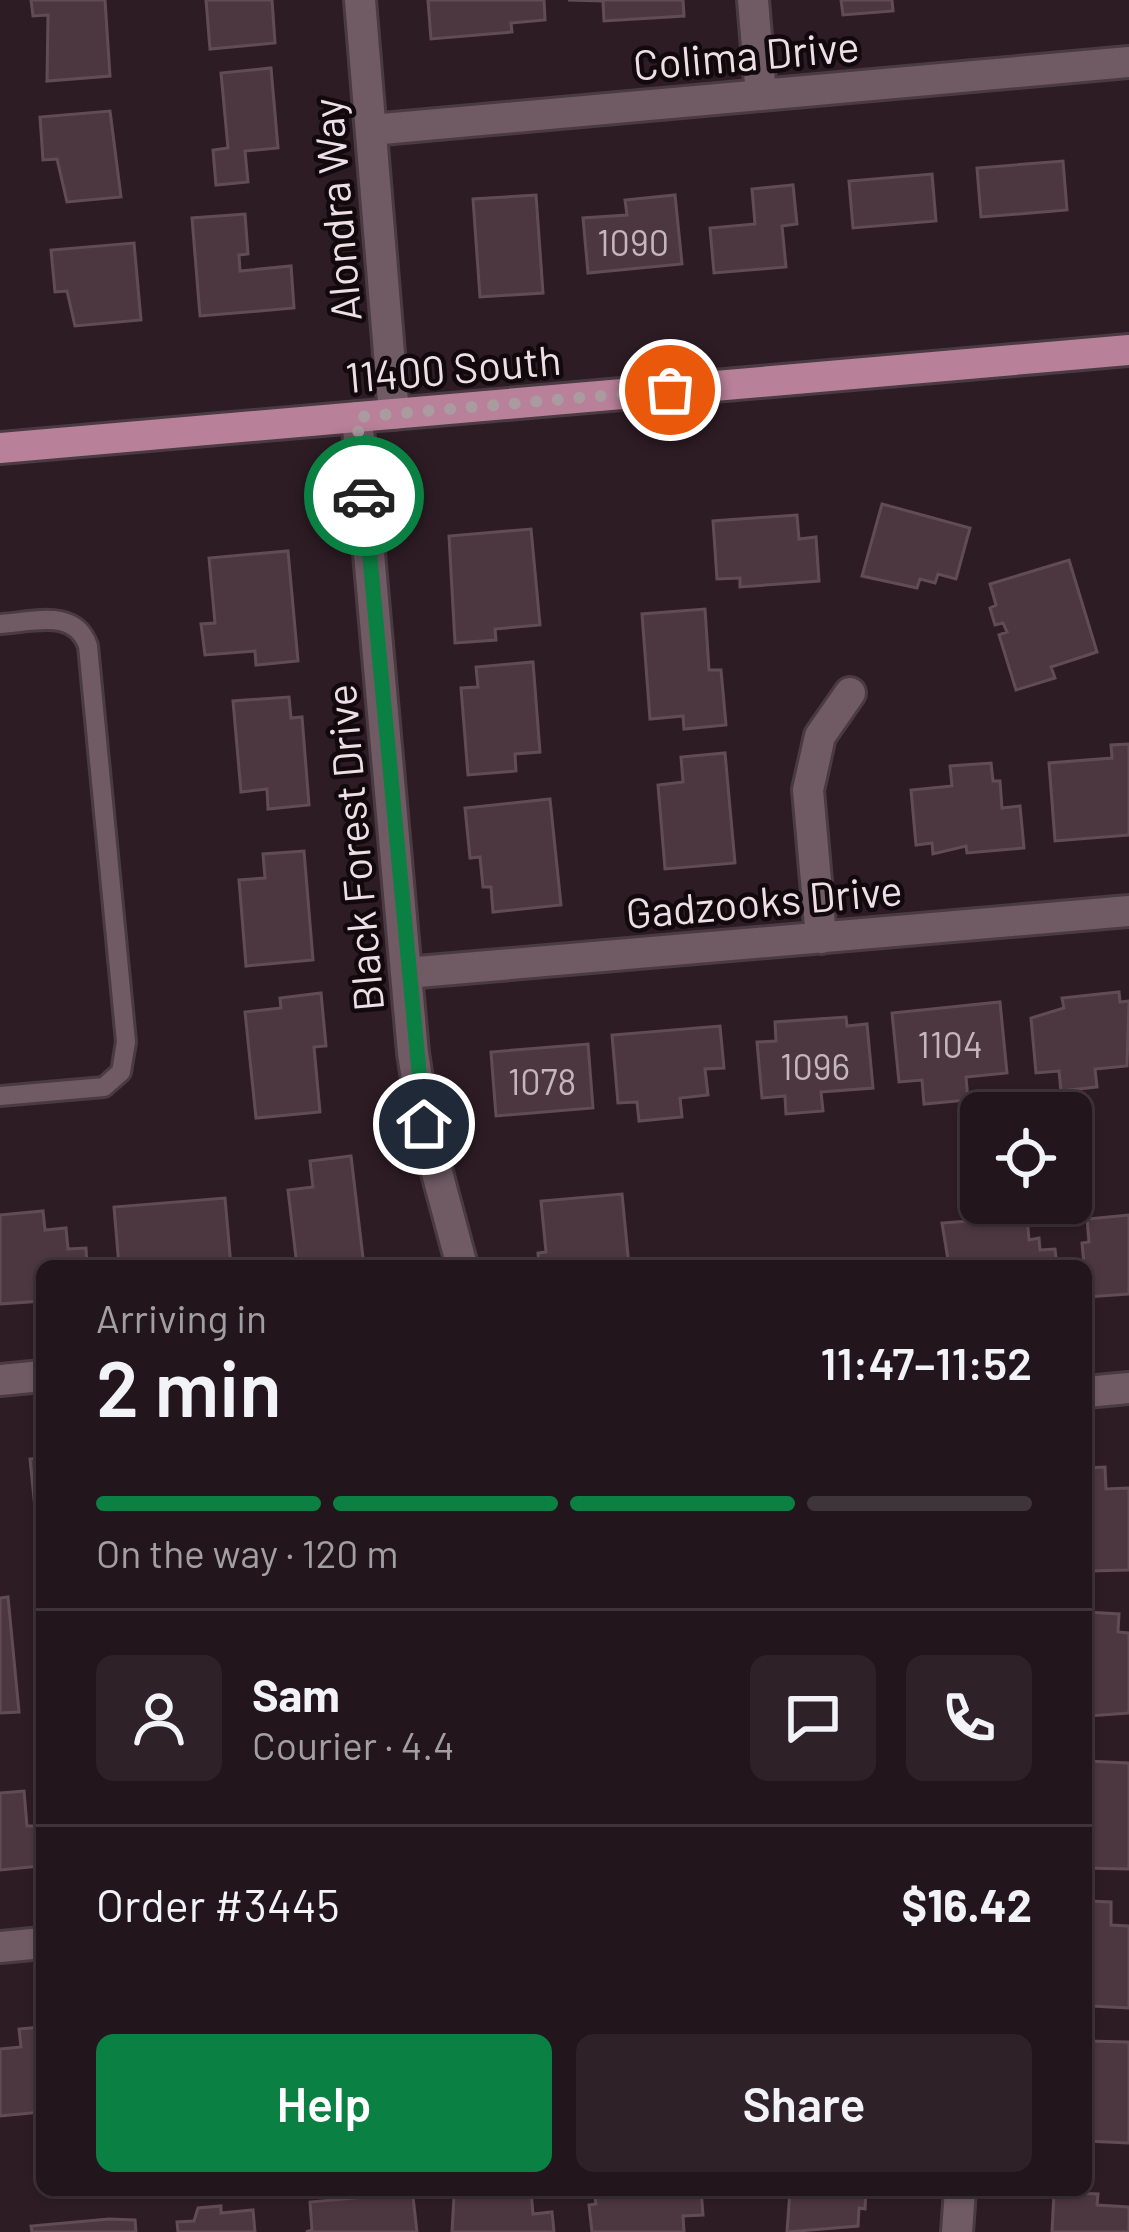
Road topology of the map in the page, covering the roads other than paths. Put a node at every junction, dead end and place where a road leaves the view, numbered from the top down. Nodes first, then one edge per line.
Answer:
1 (360, 0) edge
2 (753, 0) edge
3 (1129, 62) edge
4 (761, 95) junction
5 (370, 130) junction
6 (1129, 350) edge
7 (394, 414) junction
8 (357, 417) junction
9 (0, 448) edge
10 (0, 624) edge
11 (850, 693) dead end
12 (1129, 911) edge
13 (821, 938) junction
14 (406, 973) junction
15 (0, 1096) edge
16 (460, 1260) edge
17 (36, 1377) edge
18 (0, 1380) edge
19 (1129, 1388) edge
20 (1092, 1391) edge
21 (36, 1944) edge
22 (0, 1947) edge
23 (960, 2196) edge
24 (957, 2232) edge

1 - 5 street, Alondra Way
2 - 4 street
3 - 4 street, Colima Drive
4 - 5 street, Colima Drive
5 - 7 street, Alondra Way
6 - 7 main road, 11400 South
7 - 8 main road, 11400 South
8 - 9 main road, 11400 South
8 - 14 street, Black Forest Drive
10 - 15 lane
11 - 13 street
12 - 13 street, Gadzooks Drive
13 - 14 street, Gadzooks Drive
14 - 16 street, Black Forest Drive
17 - 18 street
19 - 20 street
21 - 22 street
23 - 24 street

